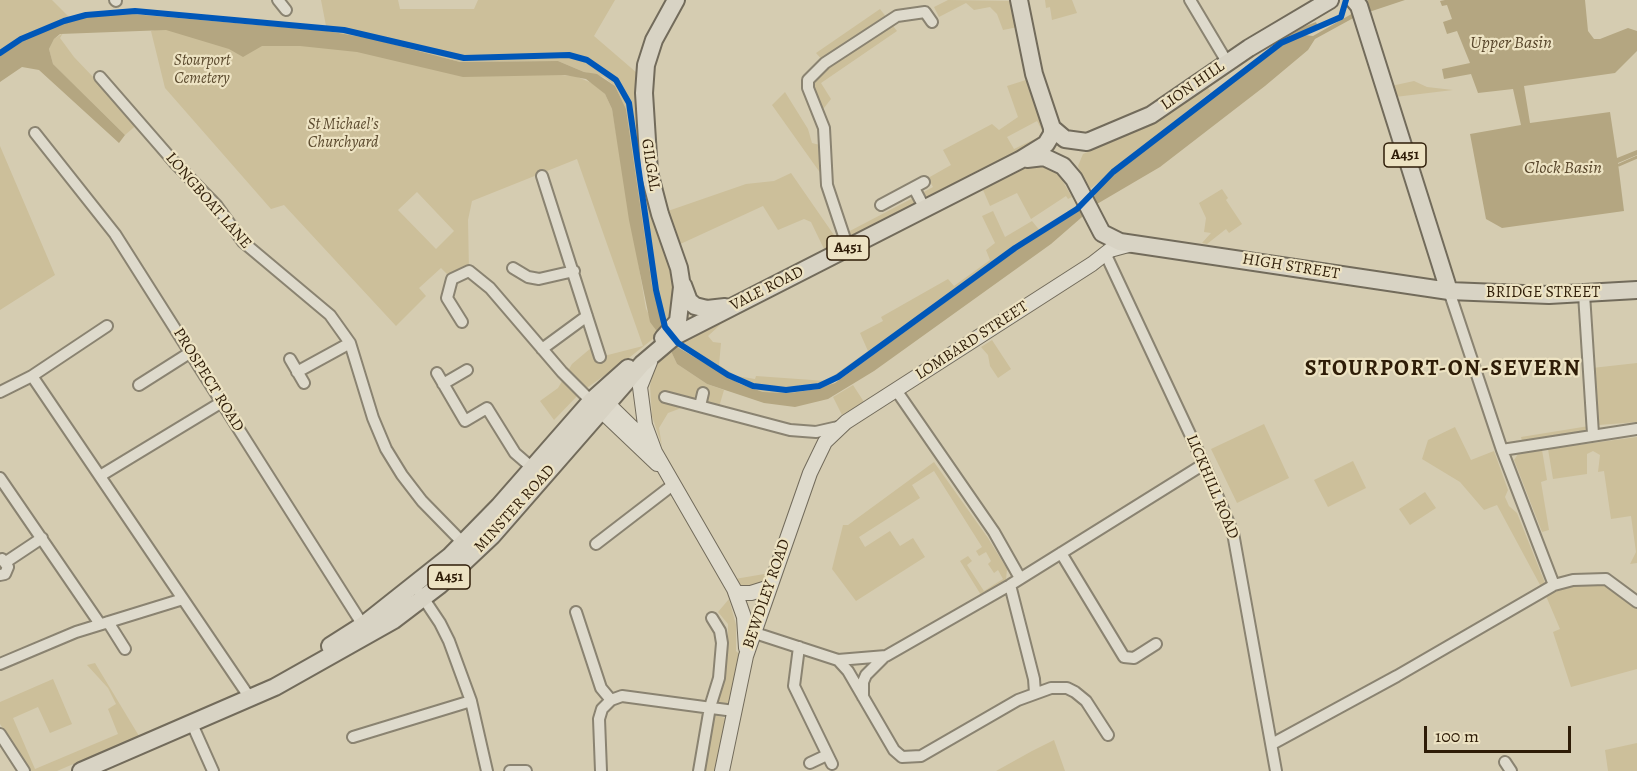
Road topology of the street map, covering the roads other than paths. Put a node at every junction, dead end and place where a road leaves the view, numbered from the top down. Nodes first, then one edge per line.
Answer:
1 (278, 0) edge
2 (676, 0) edge
3 (1019, 0) edge
4 (1190, 0) edge
5 (1330, 0) edge
6 (1358, 6) edge
7 (286, 10) dead end
8 (932, 22) dead end
9 (1227, 62) junction
10 (100, 77) dead end
11 (1052, 128) junction
12 (35, 133) dead end
13 (1087, 142) junction
14 (1020, 160) junction
15 (542, 176) dead end
16 (1074, 179) junction
17 (924, 182) dead end
18 (914, 188) junction
19 (881, 205) dead end
20 (925, 209) junction
21 (1093, 219) junction
22 (1134, 244) junction
23 (848, 248) junction
24 (1106, 255) junction
25 (513, 268) dead end
26 (574, 271) junction
27 (681, 278) junction
28 (1442, 286) junction
29 (1637, 290) edge
30 (1584, 294) junction
31 (734, 305) junction
32 (588, 316) junction
33 (462, 322) dead end
34 (106, 326) dead end
35 (666, 340) junction
36 (350, 343) junction
37 (542, 349) junction
38 (191, 352) junction
39 (600, 357) dead end
40 (290, 359) dead end
41 (467, 370) dead end
42 (297, 372) junction
43 (437, 373) dead end
44 (32, 376) junction
45 (304, 383) dead end
46 (443, 384) junction
47 (139, 385) dead end
48 (896, 390) junction
49 (0, 392) edge
50 (703, 393) dead end
51 (665, 397) dead end
52 (596, 401) junction
53 (222, 402) junction
54 (700, 406) junction
55 (838, 427) junction
56 (1637, 429) edge
57 (1593, 434) junction
58 (1502, 450) junction
59 (655, 452) junction
60 (1204, 464) junction
61 (538, 474) junction
62 (100, 476) junction
63 (0, 478) edge
64 (674, 484) junction
65 (42, 538) junction
66 (596, 544) dead end
67 (469, 549) junction
68 (1061, 553) junction
69 (3, 560) edge
70 (0, 575) edge
71 (1020, 578) junction
72 (1010, 585) junction
73 (1554, 585) junction
74 (770, 587) junction
75 (419, 592) junction
76 (736, 593) junction
77 (183, 599) junction
78 (1637, 602) edge
79 (576, 612) dead end
80 (712, 618) dead end
81 (104, 623) junction
82 (366, 630) junction
83 (755, 633) junction
84 (1156, 644) dead end
85 (799, 647) junction
86 (125, 649) dead end
87 (746, 656) junction
88 (886, 656) junction
89 (838, 660) junction
90 (0, 664) edge
91 (1035, 693) junction
92 (250, 698) junction
93 (611, 700) junction
94 (471, 701) junction
95 (864, 701) junction
96 (710, 707) junction
97 (734, 711) junction
98 (192, 724) junction
99 (0, 734) edge
100 (1108, 735) dead end
101 (353, 737) dead end
102 (1272, 744) junction
103 (810, 763) dead end
104 (24, 771) edge
105 (81, 771) edge
106 (213, 771) edge
107 (487, 771) edge
108 (510, 771) edge
109 (526, 771) edge
110 (601, 771) edge
111 (699, 771) edge
112 (722, 771) edge
113 (1276, 771) edge

1 - 7 street
2 - 27 main road, GILGAL / A451
3 - 11 main road
4 - 9 street
5 - 9 main road, LION HILL
6 - 28 main road, A451
8 - 23 street
9 - 13 main road, LION HILL
10 - 36 street, LONGBOAT LANE
11 - 13 main road
11 - 14 main road, A451
12 - 38 street, PROSPECT ROAD
13 - 16 main road
14 - 16 main road
14 - 20 main road, VALE ROAD / A451
15 - 26 street
16 - 21 main road
17 - 18 street
18 - 19 street
18 - 20 street
20 - 23 main road, VALE ROAD / A451
21 - 22 main road, HIGH STREET
21 - 24 street
22 - 24 street, HIGH STREET
22 - 28 main road, HIGH STREET
23 - 31 main road, VALE ROAD / A451
24 - 48 street, LOMBARD STREET
24 - 60 street, LICKHILL ROAD
25 - 26 street
26 - 32 street
27 - 31 main road
27 - 35 main road, GILGAL / A451
28 - 30 main road, BRIDGE STREET
28 - 58 street
29 - 30 main road, BRIDGE STREET
30 - 57 street
31 - 35 main road, VALE ROAD / A451
32 - 37 street
32 - 39 street
33 - 37 street
34 - 44 street
35 - 52 main road, MINSTER ROAD / A451
35 - 59 street
36 - 42 street
36 - 67 street, LONGBOAT LANE
37 - 52 street
38 - 47 street
38 - 53 street, PROSPECT ROAD
40 - 42 street
41 - 46 street
42 - 45 street
43 - 46 street
44 - 49 street
44 - 62 street
46 - 61 street
48 - 55 street, LOMBARD STREET
48 - 71 street
50 - 54 street
51 - 54 street
52 - 59 street
52 - 61 main road, MINSTER ROAD / A451
52 - 64 street
53 - 62 street
53 - 82 street, PROSPECT ROAD
54 - 55 street
55 - 74 street, BEWDLEY ROAD
56 - 57 street
57 - 58 street
58 - 73 street
59 - 64 street
60 - 68 street
60 - 102 street, LICKHILL ROAD
61 - 67 main road, MINSTER ROAD / A451
62 - 77 street
63 - 65 street
64 - 66 street
64 - 76 street
65 - 69 street
65 - 81 street
67 - 75 main road, MINSTER ROAD / A451
68 - 71 street
68 - 84 street
69 - 70 street
71 - 72 street
72 - 88 street
72 - 91 street
73 - 78 street
73 - 102 street
74 - 76 street
74 - 83 street, BEWDLEY ROAD
75 - 82 main road, MINSTER ROAD / A451
75 - 94 street
76 - 87 street
77 - 81 street
77 - 92 street
79 - 93 street
80 - 96 street, BEWDLEY ROAD
81 - 86 street
81 - 90 street
82 - 92 main road, MINSTER ROAD / A451
83 - 85 street
83 - 87 street, BEWDLEY ROAD
85 - 89 street
85 - 103 street
87 - 97 street, BEWDLEY ROAD
88 - 89 street
88 - 95 street
89 - 95 street
91 - 95 street
91 - 100 street
92 - 98 main road, MINSTER ROAD / A451
93 - 96 street
93 - 110 street
94 - 101 street
94 - 107 street
96 - 97 street
96 - 111 street, BEWDLEY ROAD
97 - 112 street, BEWDLEY ROAD
98 - 105 main road, MINSTER ROAD / A451
98 - 106 street
99 - 104 street
102 - 113 street, LICKHILL ROAD
108 - 109 street

